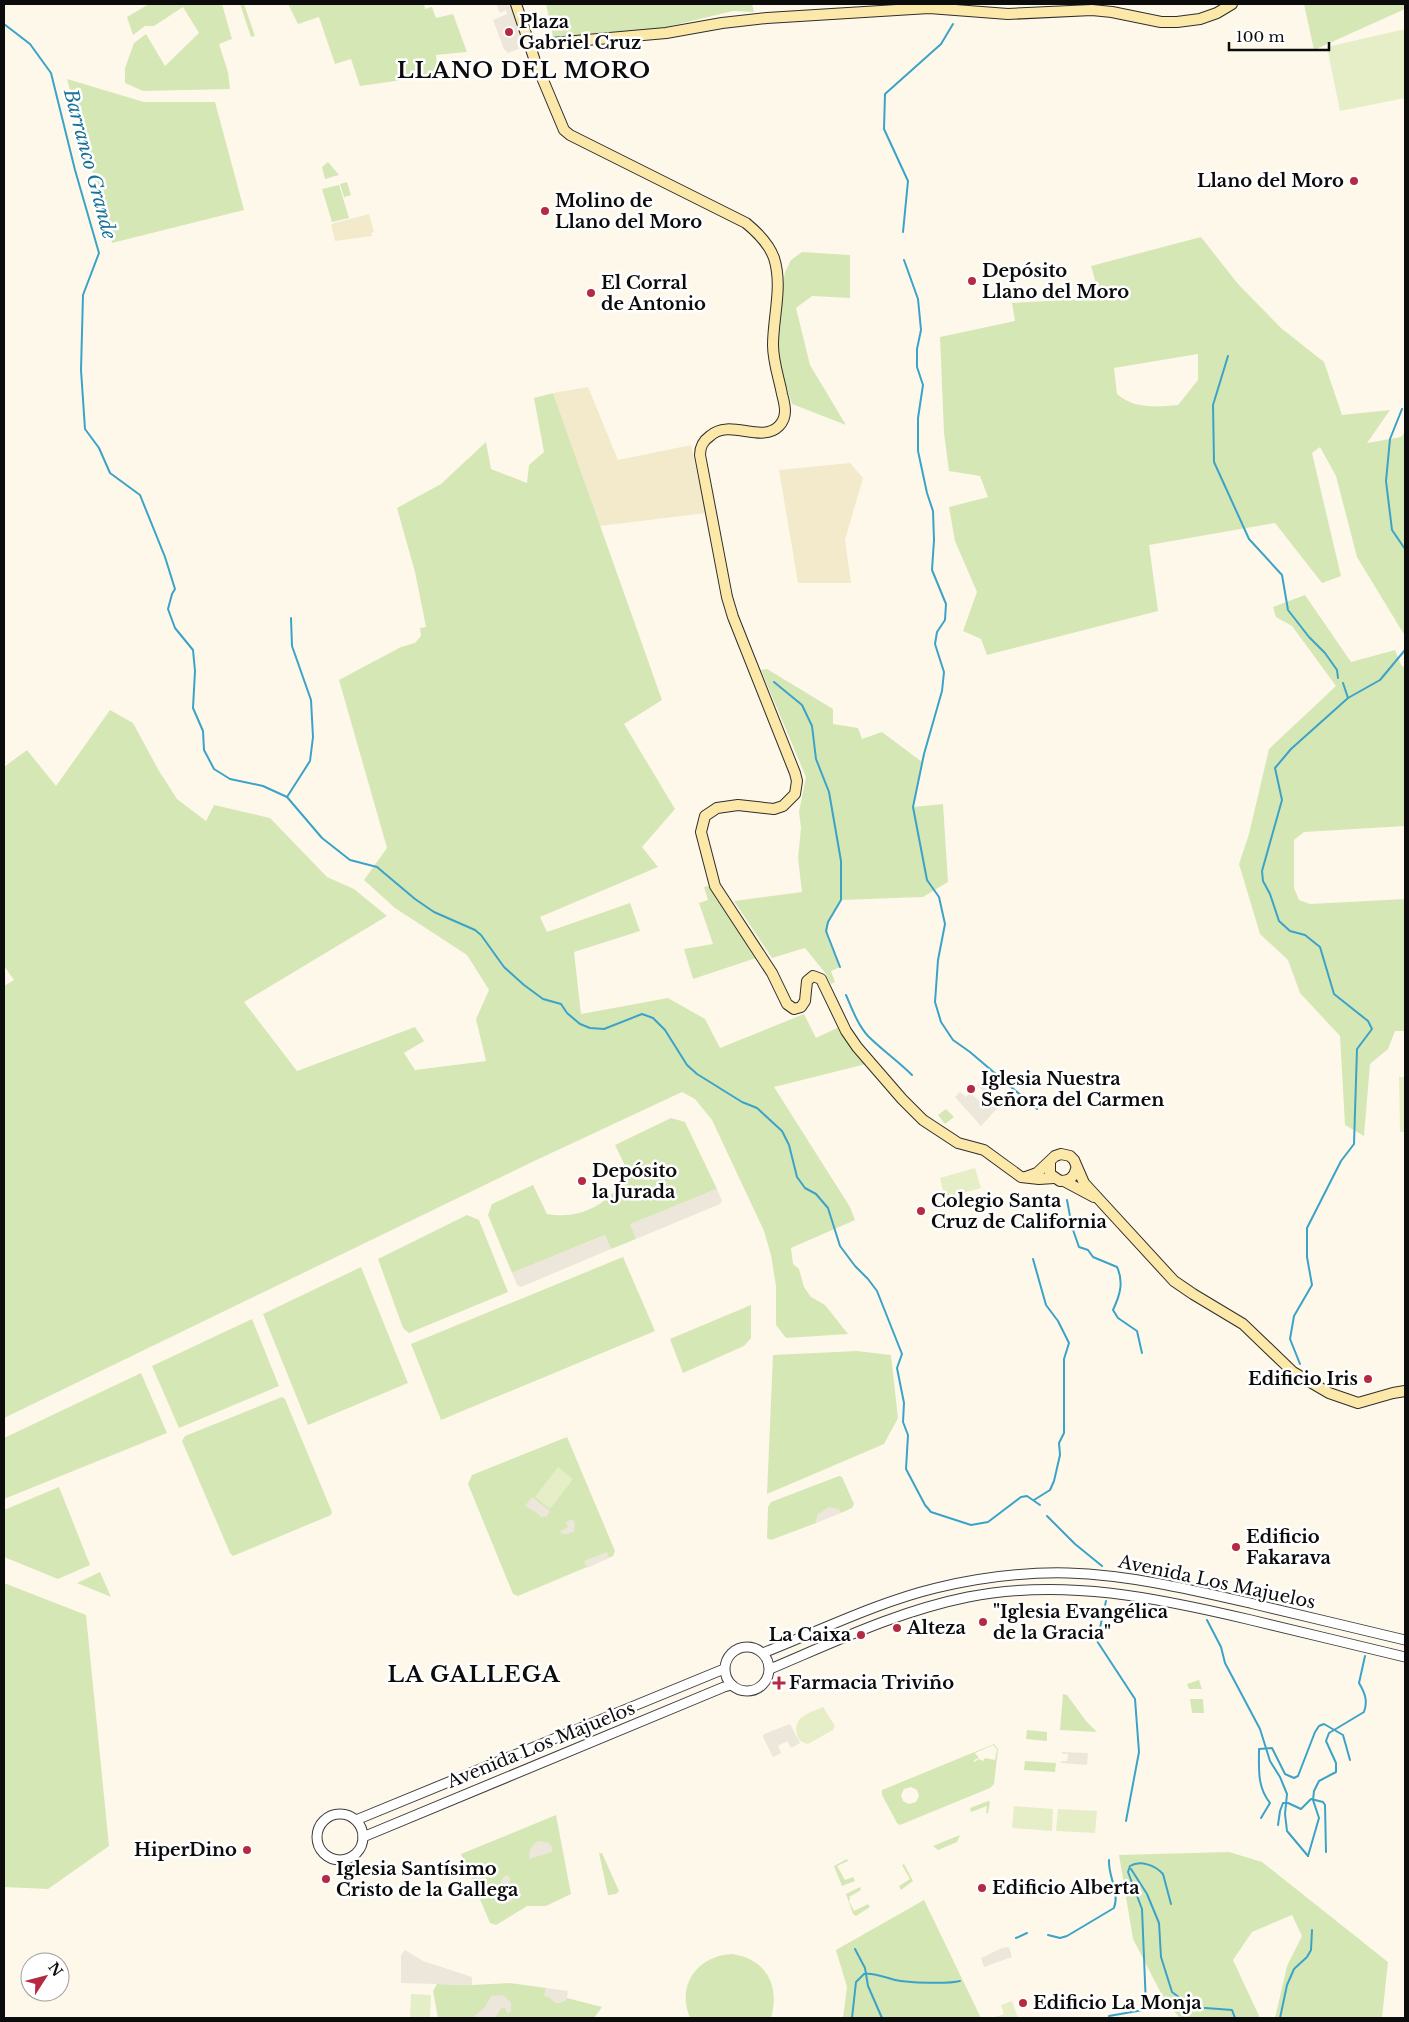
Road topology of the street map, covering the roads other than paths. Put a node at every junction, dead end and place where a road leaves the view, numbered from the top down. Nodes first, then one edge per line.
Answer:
1 (516, 4) edge
2 (1232, 4) edge
3 (530, 45) junction
4 (1050, 1162) junction
5 (1076, 1169) junction
6 (1025, 1178) junction
7 (1059, 1180) junction
8 (1097, 1198) junction
9 (1405, 1391) edge
10 (1222, 1597) junction
11 (1220, 1613) junction
12 (1405, 1640) edge
13 (763, 1653) junction
14 (1405, 1657) edge
15 (724, 1669) junction
16 (770, 1669) junction
17 (732, 1685) junction
18 (356, 1820) junction
19 (363, 1837) junction

1 - 3 main road
2 - 3 main road
3 - 6 main road
4 - 5 main road
4 - 6 main road
4 - 7 main road
5 - 7 main road
5 - 8 main road
6 - 7 main road
7 - 8 main road
8 - 9 main road
10 - 11 street
10 - 12 street, Avenida Los Majuelos
10 - 13 street, Avenida Los Majuelos
11 - 14 street, Avenida Los Majuelos
11 - 16 street, Avenida Los Majuelos
13 - 15 street
13 - 16 street
15 - 17 street
15 - 18 street, Avenida Los Majuelos
16 - 17 street
17 - 19 street, Avenida Los Majuelos
18 - 19 street
18 - 19 street

